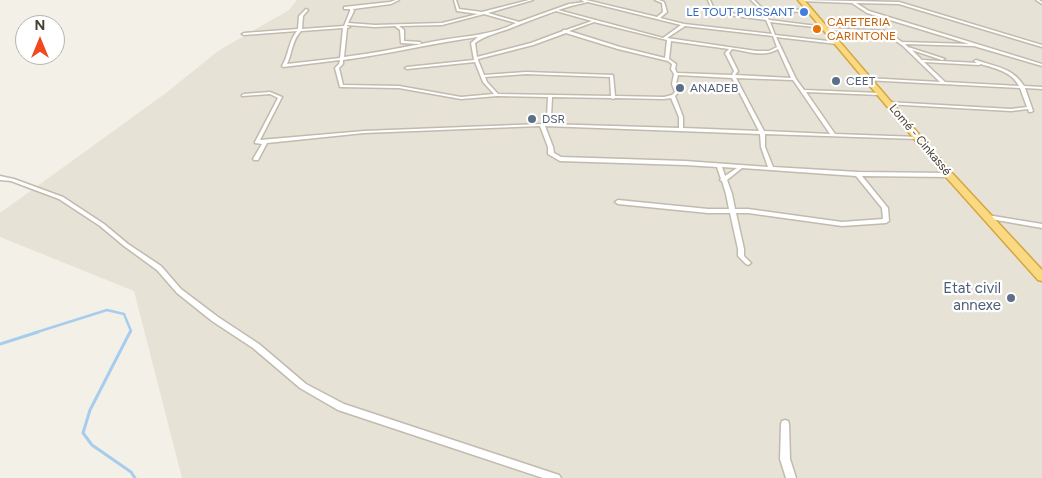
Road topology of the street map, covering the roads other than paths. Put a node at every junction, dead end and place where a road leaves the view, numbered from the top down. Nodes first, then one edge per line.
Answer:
1 (398, 0) edge
2 (455, 0) edge
3 (519, 0) edge
4 (532, 0) edge
5 (582, 0) edge
6 (656, 0) edge
7 (709, 0) edge
8 (752, 0) edge
9 (801, 0) edge
10 (1037, 0) edge
11 (590, 1) edge
12 (525, 2) junction
13 (853, 2) junction
14 (1042, 3) edge
15 (345, 8) dead end
16 (351, 8) junction
17 (306, 10) dead end
18 (556, 10) junction
19 (762, 10) junction
20 (810, 11) junction
21 (484, 13) junction
22 (657, 19) junction
23 (768, 20) junction
24 (594, 21) junction
25 (519, 23) junction
26 (417, 25) junction
27 (684, 25) junction
28 (346, 26) junction
29 (396, 26) junction
30 (824, 28) junction
31 (402, 30) junction
32 (298, 31) junction
33 (564, 31) junction
34 (244, 34) dead end
35 (481, 36) junction
36 (776, 37) junction
37 (463, 39) junction
38 (666, 39) junction
39 (443, 41) junction
40 (473, 43) junction
41 (837, 43) junction
42 (902, 43) junction
43 (978, 45) junction
44 (1042, 46) edge
45 (779, 47) junction
46 (731, 48) junction
47 (908, 48) junction
48 (342, 59) junction
49 (666, 59) junction
50 (476, 60) junction
51 (920, 61) junction
52 (976, 61) dead end
53 (954, 62) junction
54 (983, 64) junction
55 (1042, 65) edge
56 (407, 68) dead end
57 (676, 74) junction
58 (482, 76) junction
59 (733, 76) junction
60 (794, 79) junction
61 (866, 79) junction
62 (943, 82) junction
63 (1020, 86) junction
64 (1042, 88) edge
65 (803, 91) junction
66 (880, 94) junction
67 (244, 95) dead end
68 (497, 96) junction
69 (550, 96) junction
70 (673, 96) junction
71 (613, 98) junction
72 (888, 103) junction
73 (549, 118) junction
74 (542, 125) junction
75 (559, 126) junction
76 (681, 130) junction
77 (762, 132) junction
78 (833, 134) junction
79 (918, 138) junction
80 (258, 142) junction
81 (256, 159) dead end
82 (719, 166) junction
83 (740, 168) junction
84 (771, 169) junction
85 (858, 174) junction
86 (949, 175) junction
87 (0, 178) edge
88 (724, 180) junction
89 (618, 202) dead end
90 (733, 212) junction
91 (987, 216) junction
92 (1042, 226) edge
93 (748, 263) dead end
94 (1040, 273) edge
95 (785, 424) dead end
96 (556, 478) edge
97 (791, 478) edge

1 - 16 street
2 - 21 street
3 - 12 street
4 - 12 street
5 - 11 street
6 - 22 street
7 - 23 street
8 - 19 street
9 - 13 street
9 - 20 highway, Lomé - Cinkassé
10 - 14 street
11 - 18 street
11 - 22 street
12 - 21 street
13 - 43 street
13 - 44 street
15 - 16 street
16 - 28 street
17 - 32 street
18 - 24 street
18 - 25 street
19 - 20 street
19 - 23 street
20 - 30 highway, Lomé - Cinkassé
21 - 25 street
21 - 26 street
22 - 27 street
23 - 30 street
23 - 36 street
24 - 33 street
24 - 38 street
25 - 35 street
26 - 29 street
26 - 31 street
27 - 36 street
27 - 38 street
28 - 29 street
28 - 32 street
28 - 48 street
29 - 31 street
30 - 41 highway, Lomé - Cinkassé
30 - 42 street
31 - 39 street
32 - 34 street
32 - 48 street
33 - 49 street
33 - 50 street
35 - 37 street
35 - 40 street
36 - 41 street
36 - 45 street
37 - 39 street
37 - 40 street
38 - 46 street
38 - 49 street
39 - 48 street
40 - 50 street
41 - 61 highway, Lomé - Cinkassé
42 - 43 street
42 - 47 street
43 - 55 street
45 - 46 street
45 - 60 street
46 - 59 street
47 - 51 street
47 - 53 street
48 - 68 street
49 - 57 street
50 - 56 street
50 - 58 street
51 - 53 street
51 - 62 street
52 - 54 street
53 - 54 street
54 - 63 street
57 - 59 street
57 - 70 street
58 - 68 street
58 - 71 street
59 - 60 street
59 - 77 street
60 - 65 street
61 - 62 street
61 - 66 highway, Lomé - Cinkassé
62 - 63 street
63 - 64 street
63 - 72 street
65 - 66 street
65 - 78 street
66 - 72 highway, Lomé - Cinkassé
67 - 80 street
68 - 69 street
69 - 71 street
69 - 73 street
70 - 71 street
70 - 76 street
72 - 79 highway, Lomé - Cinkassé
73 - 74 street
73 - 75 street
74 - 75 street
74 - 80 street
74 - 82 street
75 - 76 street
76 - 77 street
77 - 78 street
77 - 84 street
78 - 79 street
79 - 86 highway, Lomé - Cinkassé
80 - 81 street
82 - 83 street
82 - 88 street
83 - 84 street
83 - 88 street
84 - 85 street
85 - 86 street
85 - 90 street
86 - 91 highway, Lomé - Cinkassé
87 - 96 street
88 - 90 street
89 - 90 street
90 - 93 street
91 - 92 street
91 - 94 highway, Lomé - Cinkassé
95 - 97 street

